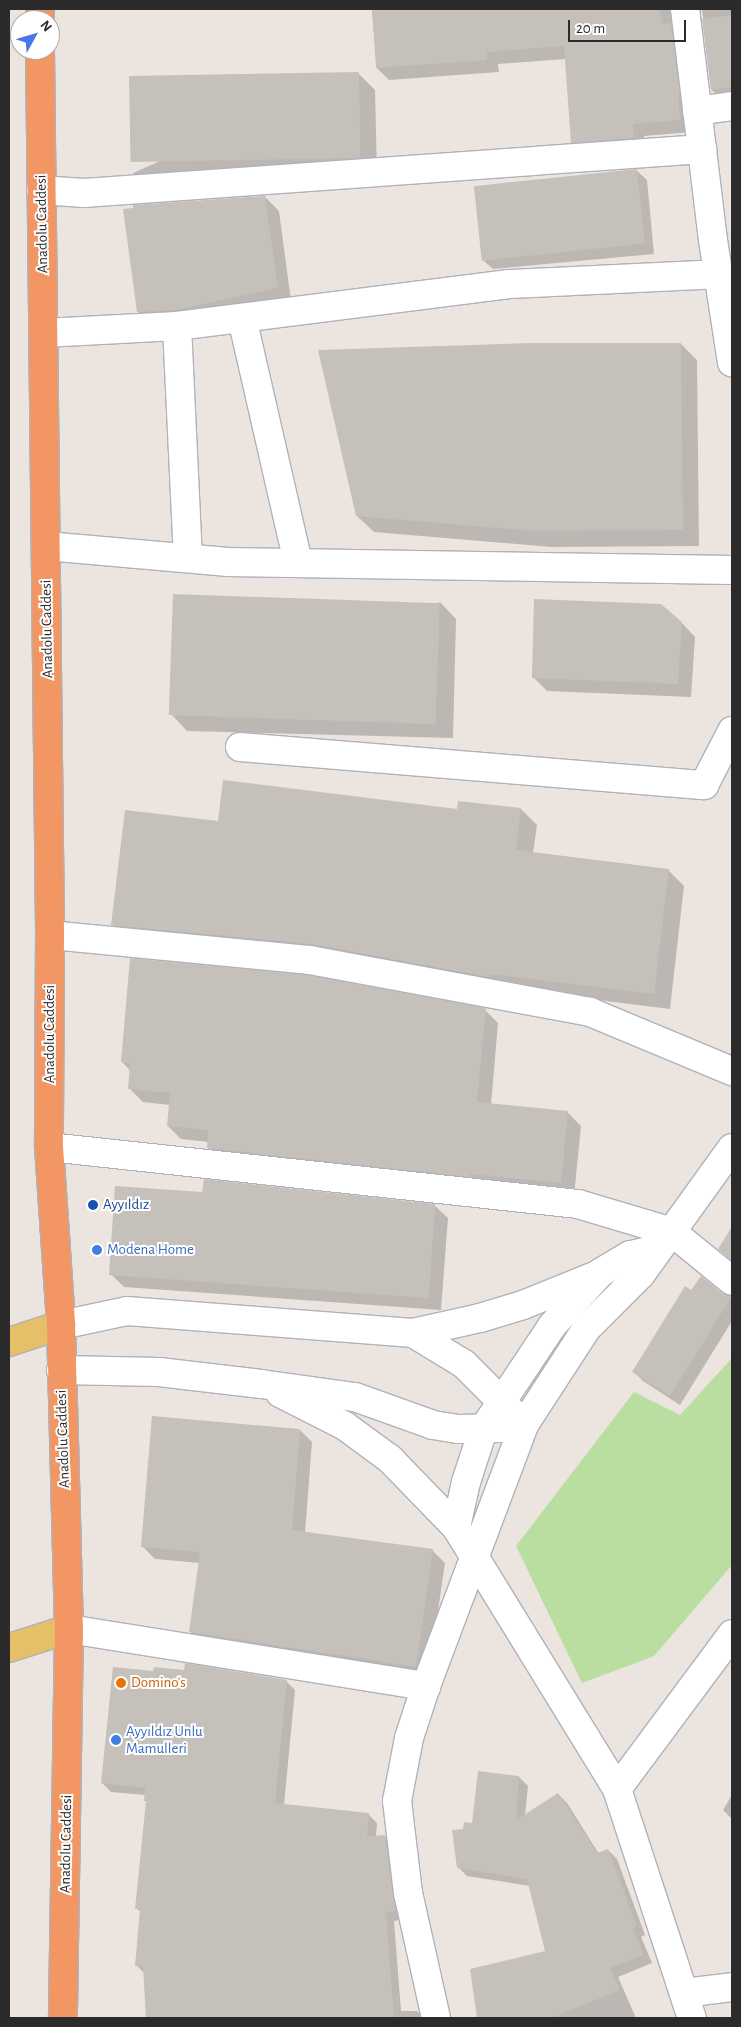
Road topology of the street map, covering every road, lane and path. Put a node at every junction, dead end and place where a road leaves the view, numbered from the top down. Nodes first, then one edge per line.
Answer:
1 (684, 9) edge
2 (40, 60) edge
3 (732, 106) edge
4 (697, 110) junction
5 (702, 149) junction
6 (42, 190) junction
7 (722, 216) edge
8 (718, 274) junction
9 (242, 318) junction
10 (177, 326) junction
11 (44, 333) junction
12 (732, 363) edge
13 (46, 546) junction
14 (188, 558) junction
15 (298, 563) junction
16 (732, 570) edge
17 (732, 731) edge
18 (240, 747) dead end
19 (50, 935) junction
20 (732, 1071) edge
21 (49, 1147) junction
22 (732, 1148) edge
23 (665, 1240) junction
24 (600, 1274) junction
25 (732, 1282) edge
26 (61, 1325) junction
27 (413, 1333) junction
28 (9, 1342) edge
29 (61, 1370) junction
30 (261, 1384) junction
31 (501, 1401) junction
32 (524, 1425) junction
33 (483, 1430) junction
34 (456, 1527) junction
35 (474, 1560) junction
36 (70, 1629) junction
37 (732, 1634) edge
38 (9, 1648) edge
39 (426, 1686) junction
40 (617, 1789) junction
41 (732, 1986) edge
42 (688, 2006) edge
43 (63, 2018) edge
44 (436, 2018) edge

1 - 4 street
2 - 6 highway, Anadolu Caddesi
3 - 4 street
4 - 5 street
5 - 6 street
5 - 7 street
6 - 11 highway, Anadolu Caddesi
7 - 8 street
8 - 9 street
8 - 12 street
9 - 10 street
9 - 15 street
10 - 11 street
10 - 14 street
11 - 13 highway, Anadolu Caddesi
13 - 14 street
13 - 19 highway, Anadolu Caddesi
14 - 15 street
15 - 16 street
17 - 18 street
19 - 20 street
19 - 21 highway, Anadolu Caddesi
21 - 23 street
21 - 26 highway, Anadolu Caddesi
22 - 23 street
23 - 24 street
23 - 25 street
23 - 32 street
24 - 27 street
24 - 31 street
26 - 27 street
26 - 28 main road
26 - 29 highway, Anadolu Caddesi
27 - 31 street
29 - 30 street
29 - 36 highway, Anadolu Caddesi
30 - 33 street
30 - 34 street
31 - 32 street
31 - 33 street
32 - 33 street
32 - 35 street
33 - 34 street
34 - 35 street
35 - 39 street
35 - 40 street
36 - 38 main road
36 - 39 street
36 - 43 highway, Anadolu Caddesi
37 - 40 street
39 - 44 street
40 - 42 street
41 - 42 street

